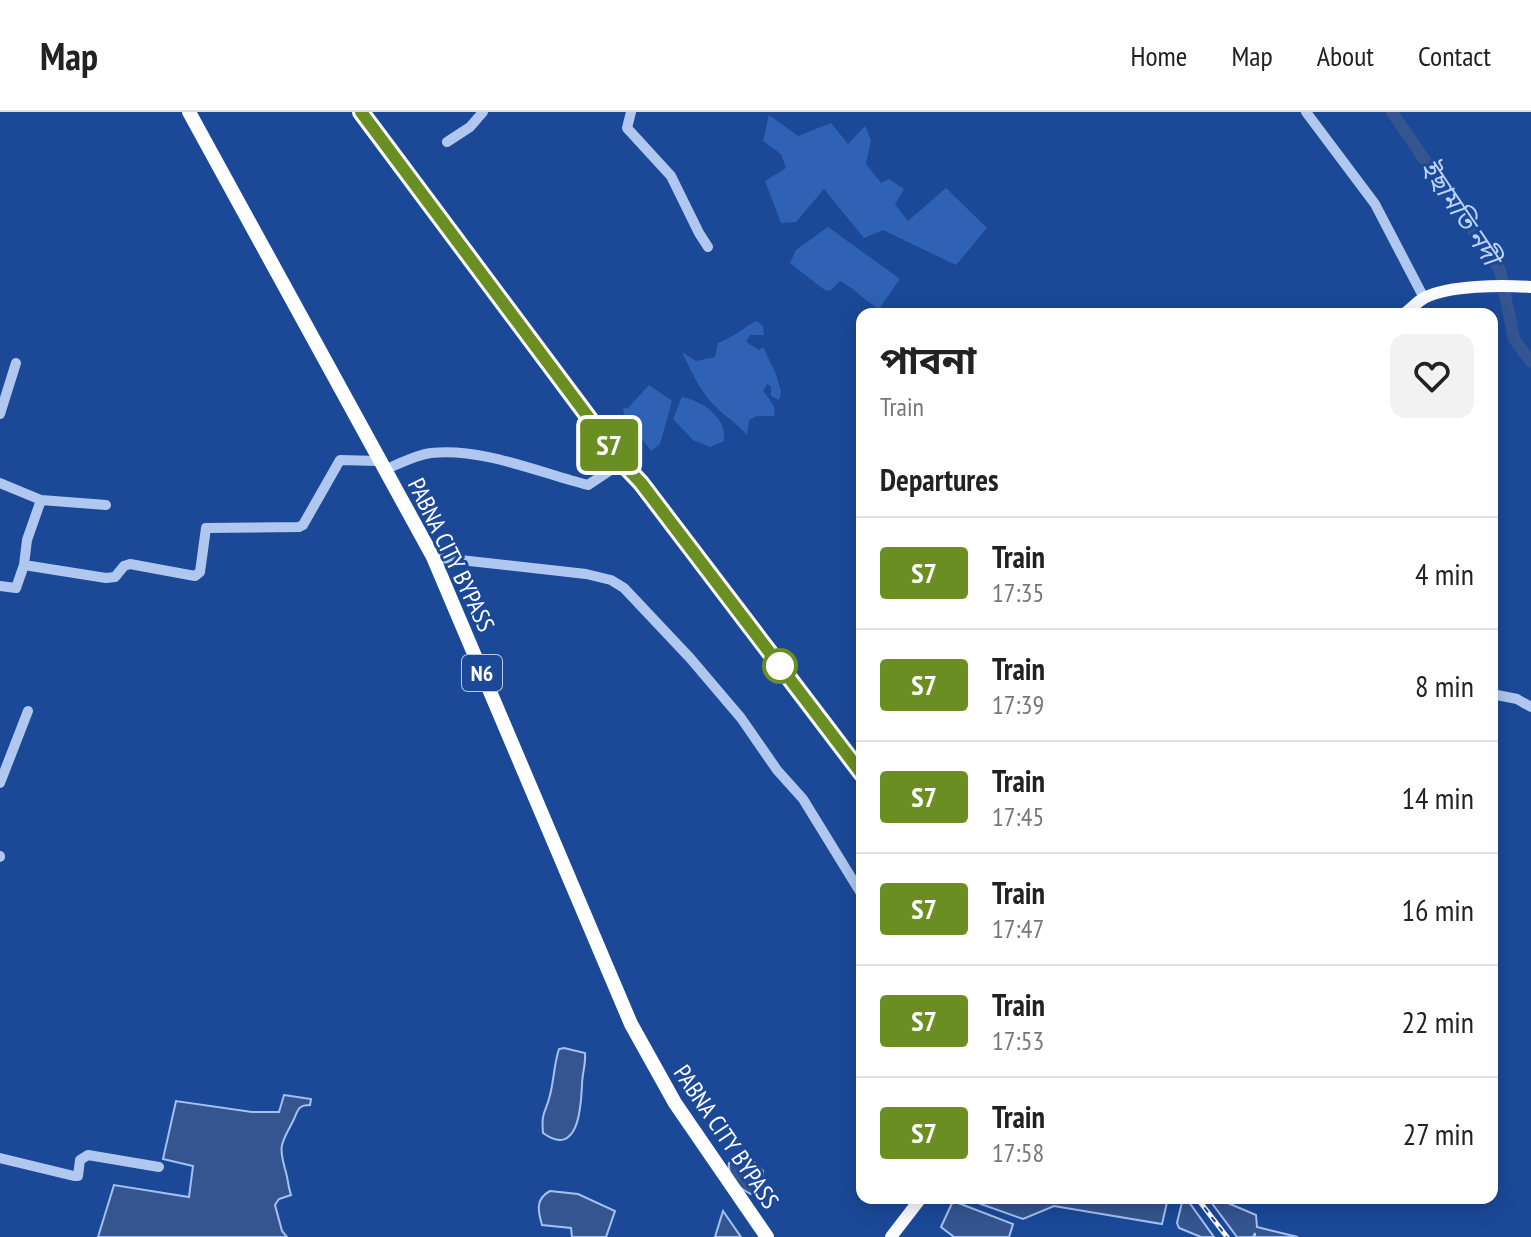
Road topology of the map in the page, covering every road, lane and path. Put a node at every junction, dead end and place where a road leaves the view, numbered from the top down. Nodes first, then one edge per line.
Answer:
1 (189, 112) edge
2 (483, 112) edge
3 (631, 112) edge
4 (1306, 112) edge
5 (447, 142) dead end
6 (708, 247) dead end
7 (1525, 286) edge
8 (1424, 298) junction
9 (1412, 308) edge
10 (16, 363) dead end
11 (0, 414) edge
12 (618, 465) dead end
13 (381, 466) junction
14 (0, 483) edge
15 (41, 500) junction
16 (106, 505) dead end
17 (433, 557) junction
18 (24, 565) junction
19 (0, 586) edge
20 (1498, 695) edge
21 (1531, 707) edge
22 (28, 711) dead end
23 (0, 783) edge
24 (856, 885) edge
25 (0, 1158) edge
26 (159, 1167) dead end
27 (916, 1204) edge
28 (767, 1237) edge
29 (891, 1237) edge

1 - 13 highway, PABNA CITY BYPASS / N6
2 - 5 street
3 - 6 street
4 - 8 street
7 - 8 main road
8 - 9 main road
10 - 11 street
12 - 13 street
13 - 17 highway, PABNA CITY BYPASS / N6
13 - 18 street
14 - 15 street
15 - 16 street
15 - 18 street
17 - 24 street
17 - 28 highway, PABNA CITY BYPASS / N6
18 - 19 street
20 - 21 street
22 - 23 street
25 - 26 street
27 - 29 main road

